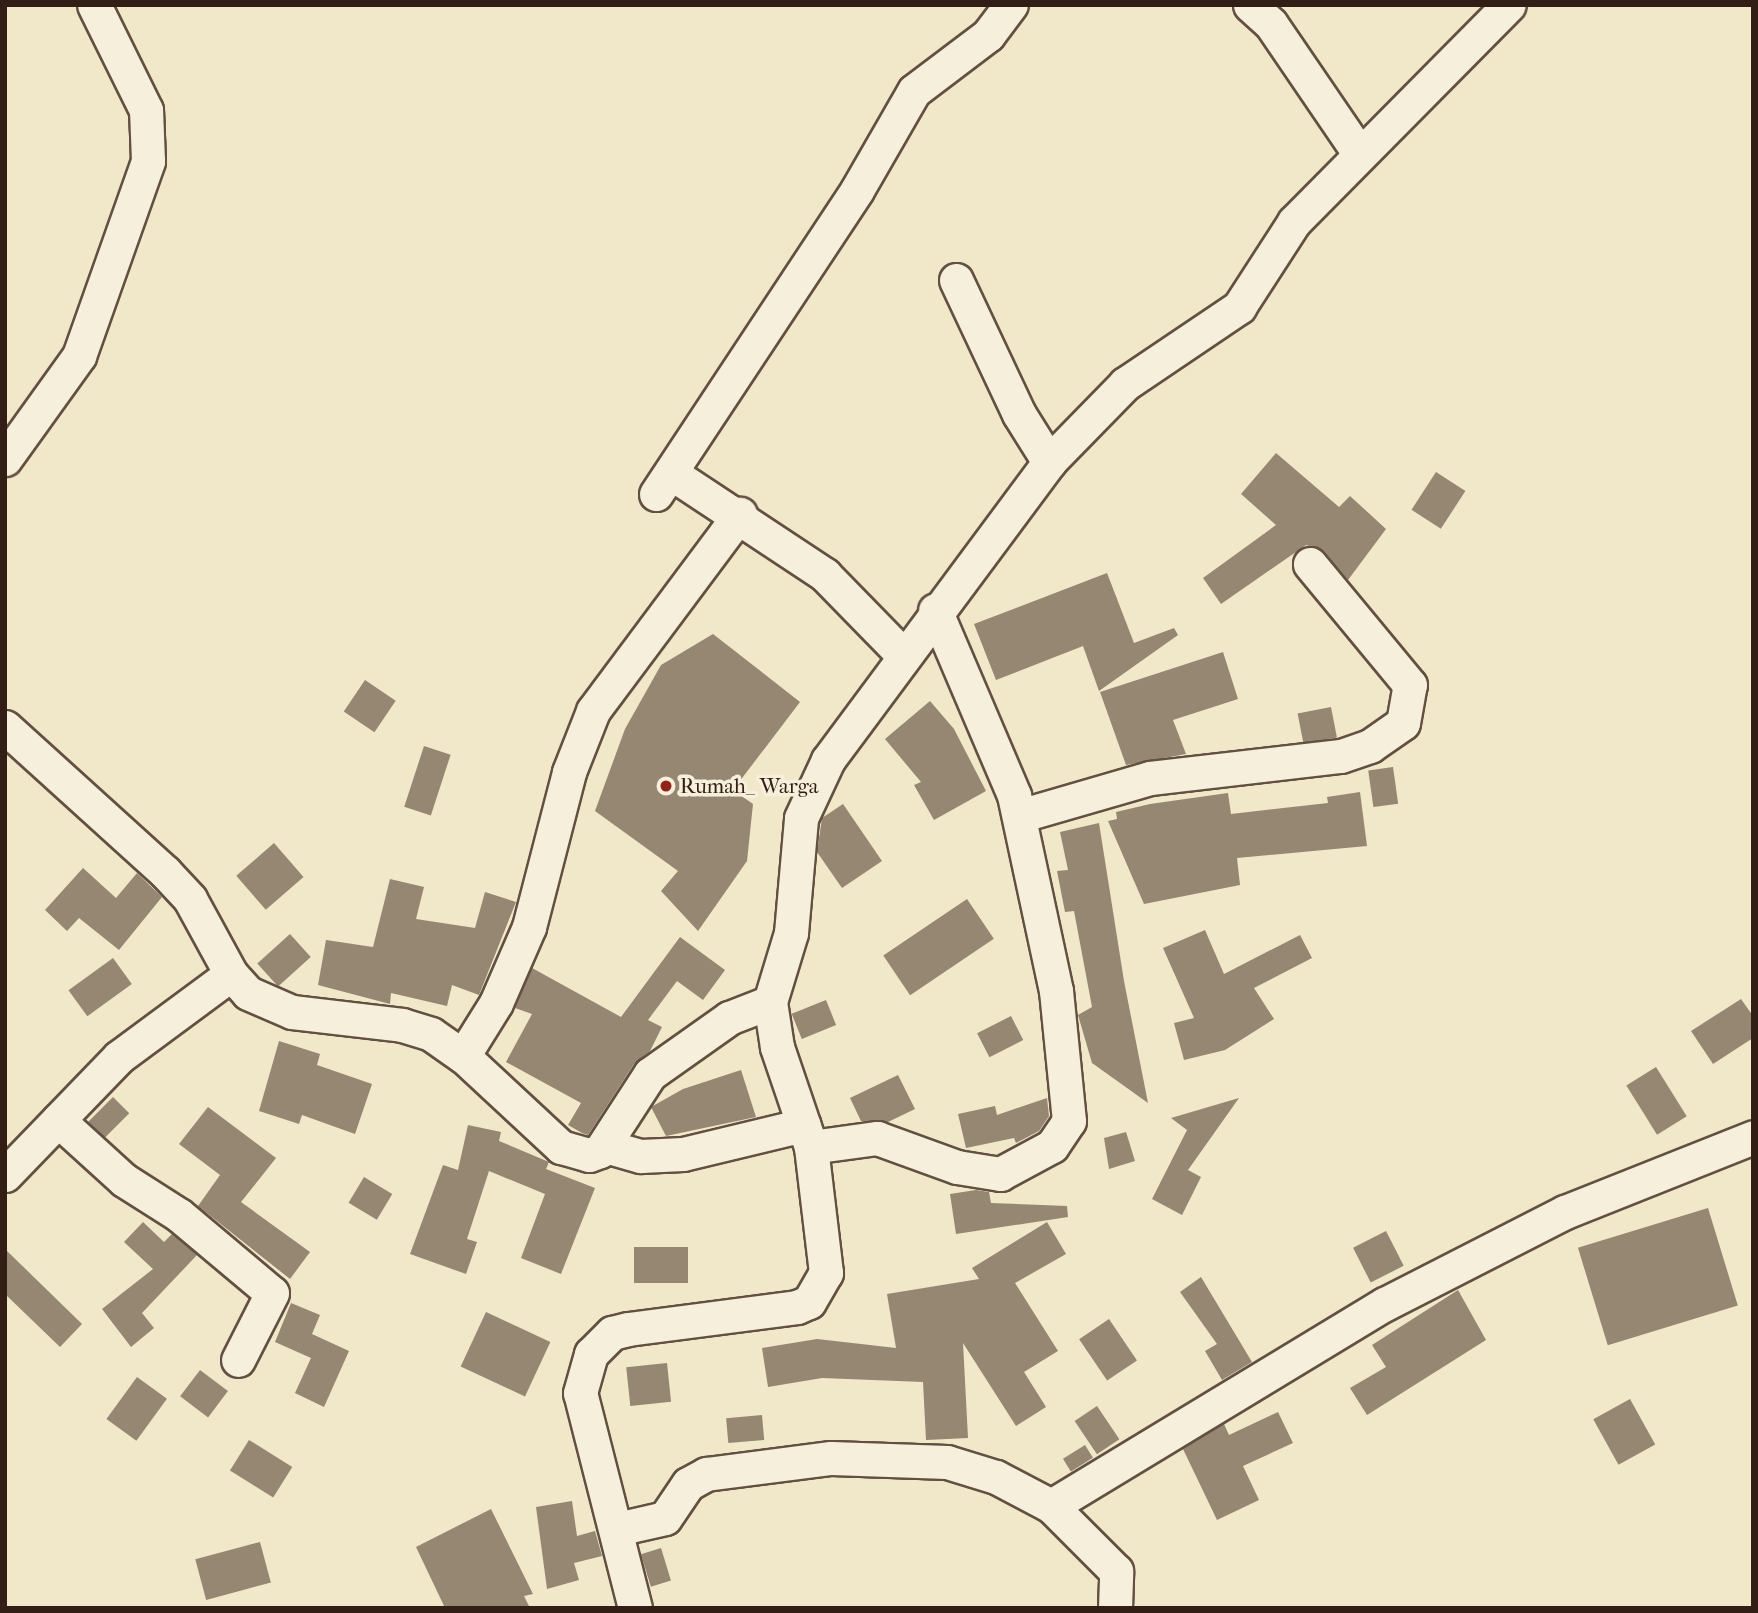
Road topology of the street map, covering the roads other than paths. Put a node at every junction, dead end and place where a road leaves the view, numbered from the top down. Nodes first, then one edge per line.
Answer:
1 (94, 5) edge
2 (1011, 5) edge
3 (1250, 5) edge
4 (1509, 5) edge
5 (1359, 153) junction
6 (956, 280) dead end
7 (5, 459) edge
8 (1049, 462) junction
9 (740, 514) junction
10 (1310, 564) dead end
11 (935, 610) junction
12 (903, 655) junction
13 (5, 727) edge
14 (1019, 816) junction
15 (231, 974) junction
16 (770, 1002) junction
17 (463, 1056) junction
18 (58, 1120) junction
19 (808, 1136) junction
20 (1753, 1137) edge
21 (605, 1146) junction
22 (5, 1175) edge
23 (238, 1360) dead end
24 (1051, 1506) junction
25 (617, 1529) junction
26 (635, 1608) edge
27 (1115, 1608) edge

1 - 7 street
2 - 9 street
3 - 5 street
4 - 5 street
5 - 8 street
6 - 8 street
8 - 11 street
9 - 12 street
9 - 17 street
10 - 14 street
11 - 12 street
11 - 14 street
12 - 16 street
13 - 15 street
14 - 19 street
15 - 17 street
15 - 18 street
16 - 19 street
16 - 21 street
17 - 21 street
18 - 22 street
18 - 23 street
19 - 21 street
19 - 25 street
20 - 24 street
24 - 25 street
24 - 27 street
25 - 26 street

